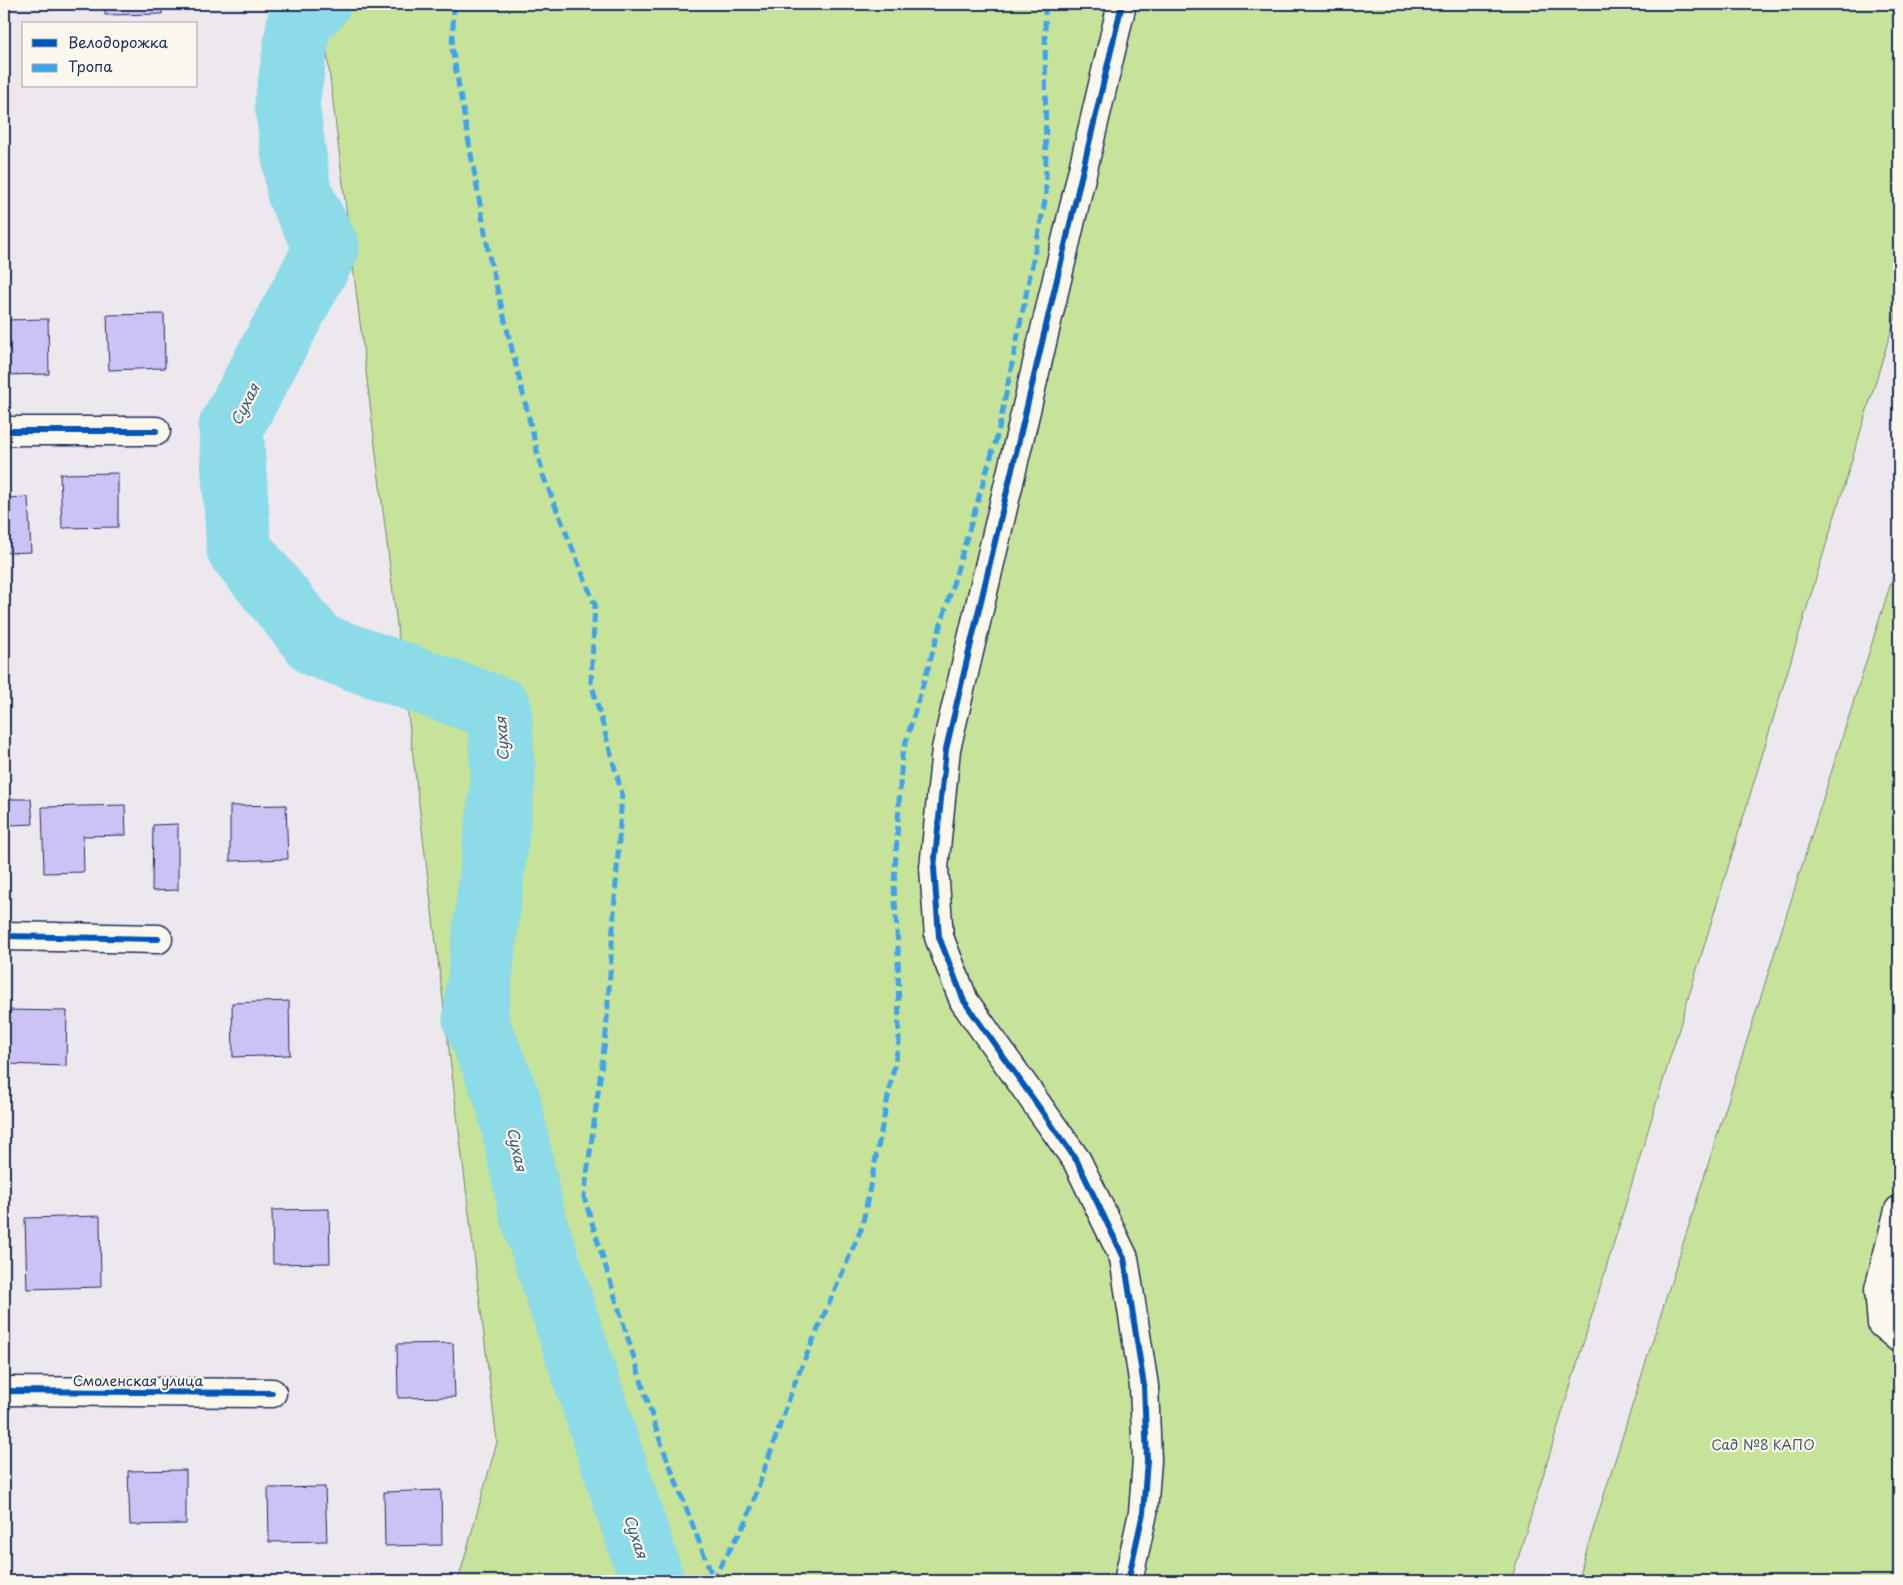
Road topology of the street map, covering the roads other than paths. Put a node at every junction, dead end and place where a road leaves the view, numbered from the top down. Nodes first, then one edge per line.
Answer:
1 (1122, 4) edge
2 (4, 431) edge
3 (156, 431) dead end
4 (4, 936) edge
5 (158, 939) dead end
6 (1899, 1210) edge
7 (1899, 1338) edge
8 (4, 1391) edge
9 (272, 1393) dead end
10 (1128, 1581) edge

1 - 10 street
2 - 3 street
4 - 5 street
6 - 7 street
8 - 9 street, Смоленская улица

